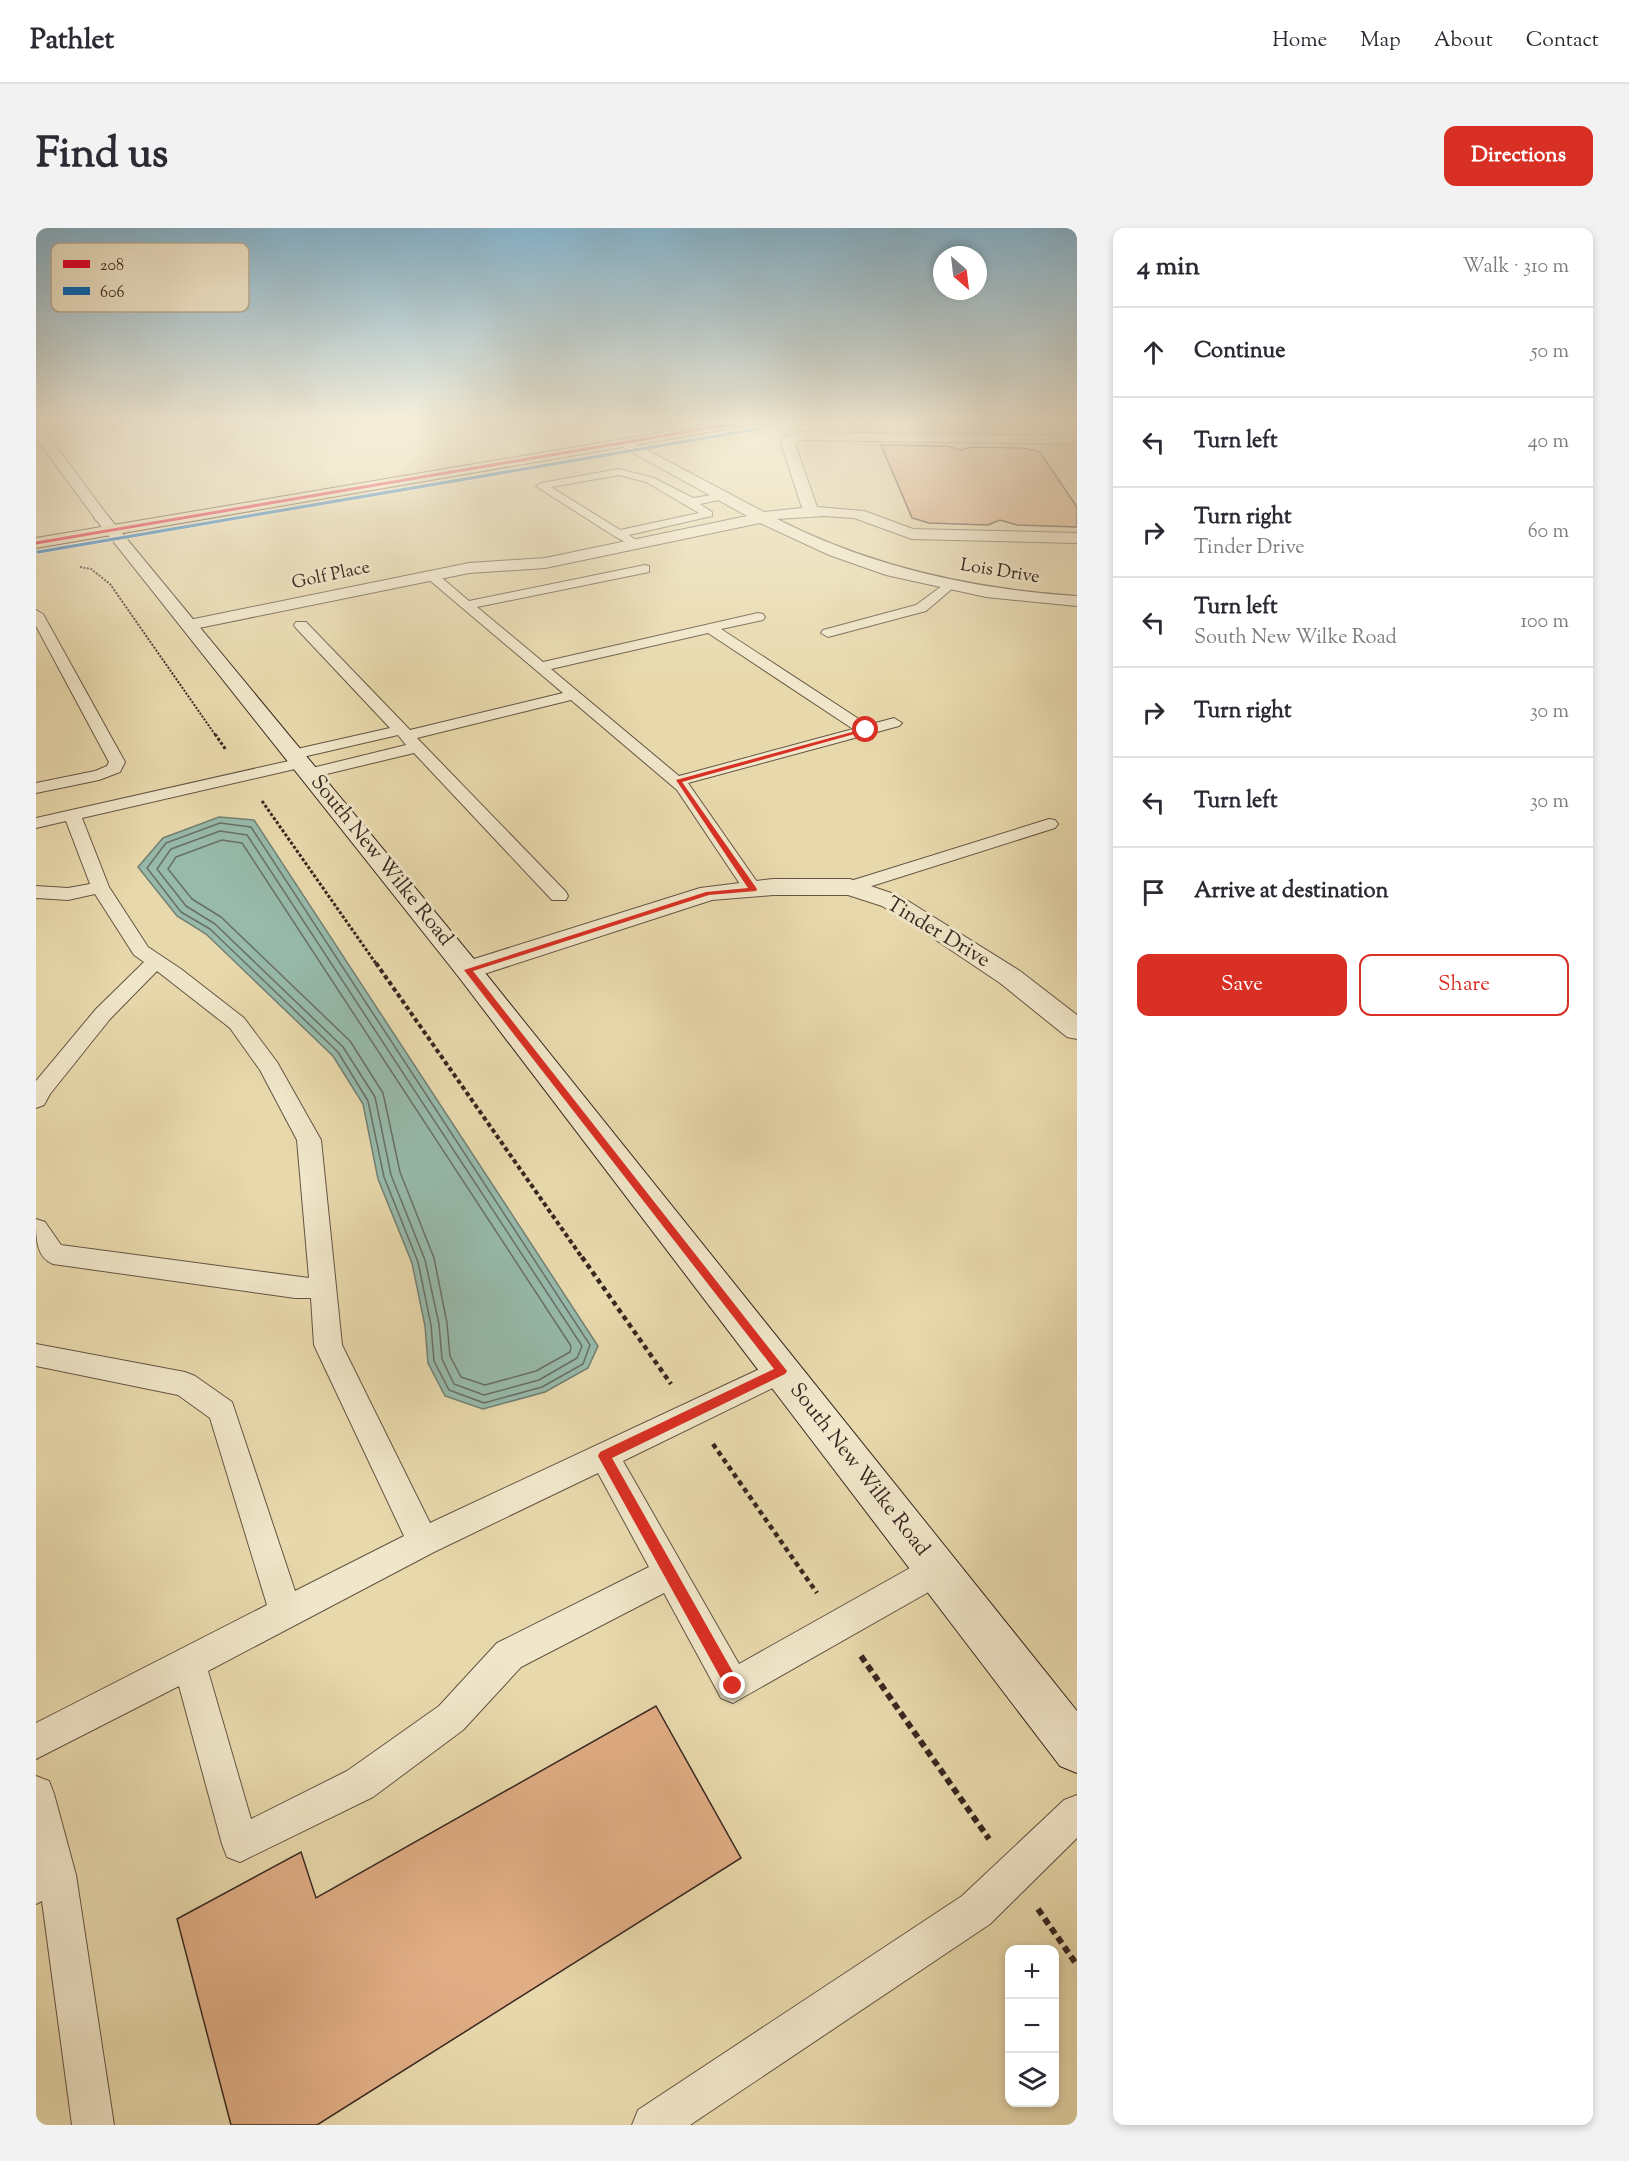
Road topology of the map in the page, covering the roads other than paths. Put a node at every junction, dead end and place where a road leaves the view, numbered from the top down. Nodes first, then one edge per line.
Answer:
1 (94, 509) edge
2 (194, 509) edge
3 (205, 509) edge
4 (577, 509) edge
5 (700, 509) edge
6 (748, 509) edge
7 (811, 511) joint
8 (764, 517) junction
9 (107, 524) junction
10 (36, 529) edge
11 (618, 534) junction
12 (1077, 538) edge
13 (36, 543) edge
14 (636, 544) junction
15 (645, 569) dead end
16 (431, 576) junction
17 (950, 584) junction
18 (1077, 602) edge
19 (467, 605) junction
20 (36, 614) edge
21 (758, 617) dead end
22 (189, 625) junction
23 (301, 625) dead end
24 (710, 628) junction
25 (828, 633) dead end
26 (540, 667) junction
27 (575, 695) junction
28 (894, 723) dead end
29 (866, 730) junction
30 (408, 737) junction
31 (302, 764) junction
32 (678, 781) junction
33 (36, 788) edge
34 (72, 815) junction
35 (36, 824) edge
36 (1049, 824) dead end
37 (100, 886) junction
38 (850, 887) junction
39 (753, 889) junction
40 (36, 892) edge
41 (559, 896) dead end
42 (156, 961) junction
43 (468, 970) junction
44 (1077, 1030) edge
45 (36, 1100) edge
46 (36, 1229) edge
47 (323, 1288) junction
48 (36, 1355) edge
49 (782, 1371) junction
50 (604, 1456) junction
51 (423, 1542) junction
52 (937, 1570) junction
53 (670, 1573) junction
54 (286, 1613) junction
55 (189, 1663) junction
56 (36, 1743) edge
57 (1077, 1749) edge
58 (36, 1794) edge
59 (1077, 1813) edge
60 (47, 1880) edge
61 (93, 2125) edge
62 (653, 2125) edge

1 - 9 street, South New Wilke Road
2 - 9 main road
3 - 9 main road
4 - 11 lane
5 - 11 lane
6 - 8 street, Lois Drive
7 - 8 street, Golf Place
7 - 12 street, Golf Place
8 - 14 street, Golf Place
8 - 17 street, Lois Drive
9 - 10 main road
9 - 13 main road
9 - 22 street, South New Wilke Road
11 - 14 lane
14 - 16 street, Golf Place
15 - 19 lane
16 - 19 lane
16 - 22 street, Golf Place
17 - 18 street, Lois Drive
17 - 25 lane
19 - 26 lane
20 - 33 lane
21 - 24 lane
22 - 31 street, South New Wilke Road
23 - 30 lane
24 - 26 lane
24 - 29 lane
26 - 27 lane
27 - 30 lane
27 - 32 lane
28 - 29 lane
29 - 32 lane
30 - 31 lane
30 - 31 lane
30 - 41 lane
31 - 34 lane
31 - 43 street, South New Wilke Road
32 - 39 lane
34 - 35 lane
34 - 37 lane
36 - 38 lane
37 - 40 lane
37 - 42 lane
38 - 39 street, Tinder Drive
38 - 44 street, Tinder Drive
39 - 43 street, Tinder Drive
42 - 45 lane
42 - 47 lane
43 - 49 street, South New Wilke Road
46 - 47 lane
47 - 51 lane
48 - 54 lane
49 - 50 lane
49 - 52 street, South New Wilke Road
50 - 51 lane
50 - 53 lane
51 - 54 lane
52 - 53 lane
52 - 57 street, South New Wilke Road
53 - 55 lane
54 - 55 lane
55 - 56 lane
58 - 60 lane
59 - 62 lane
60 - 61 lane

